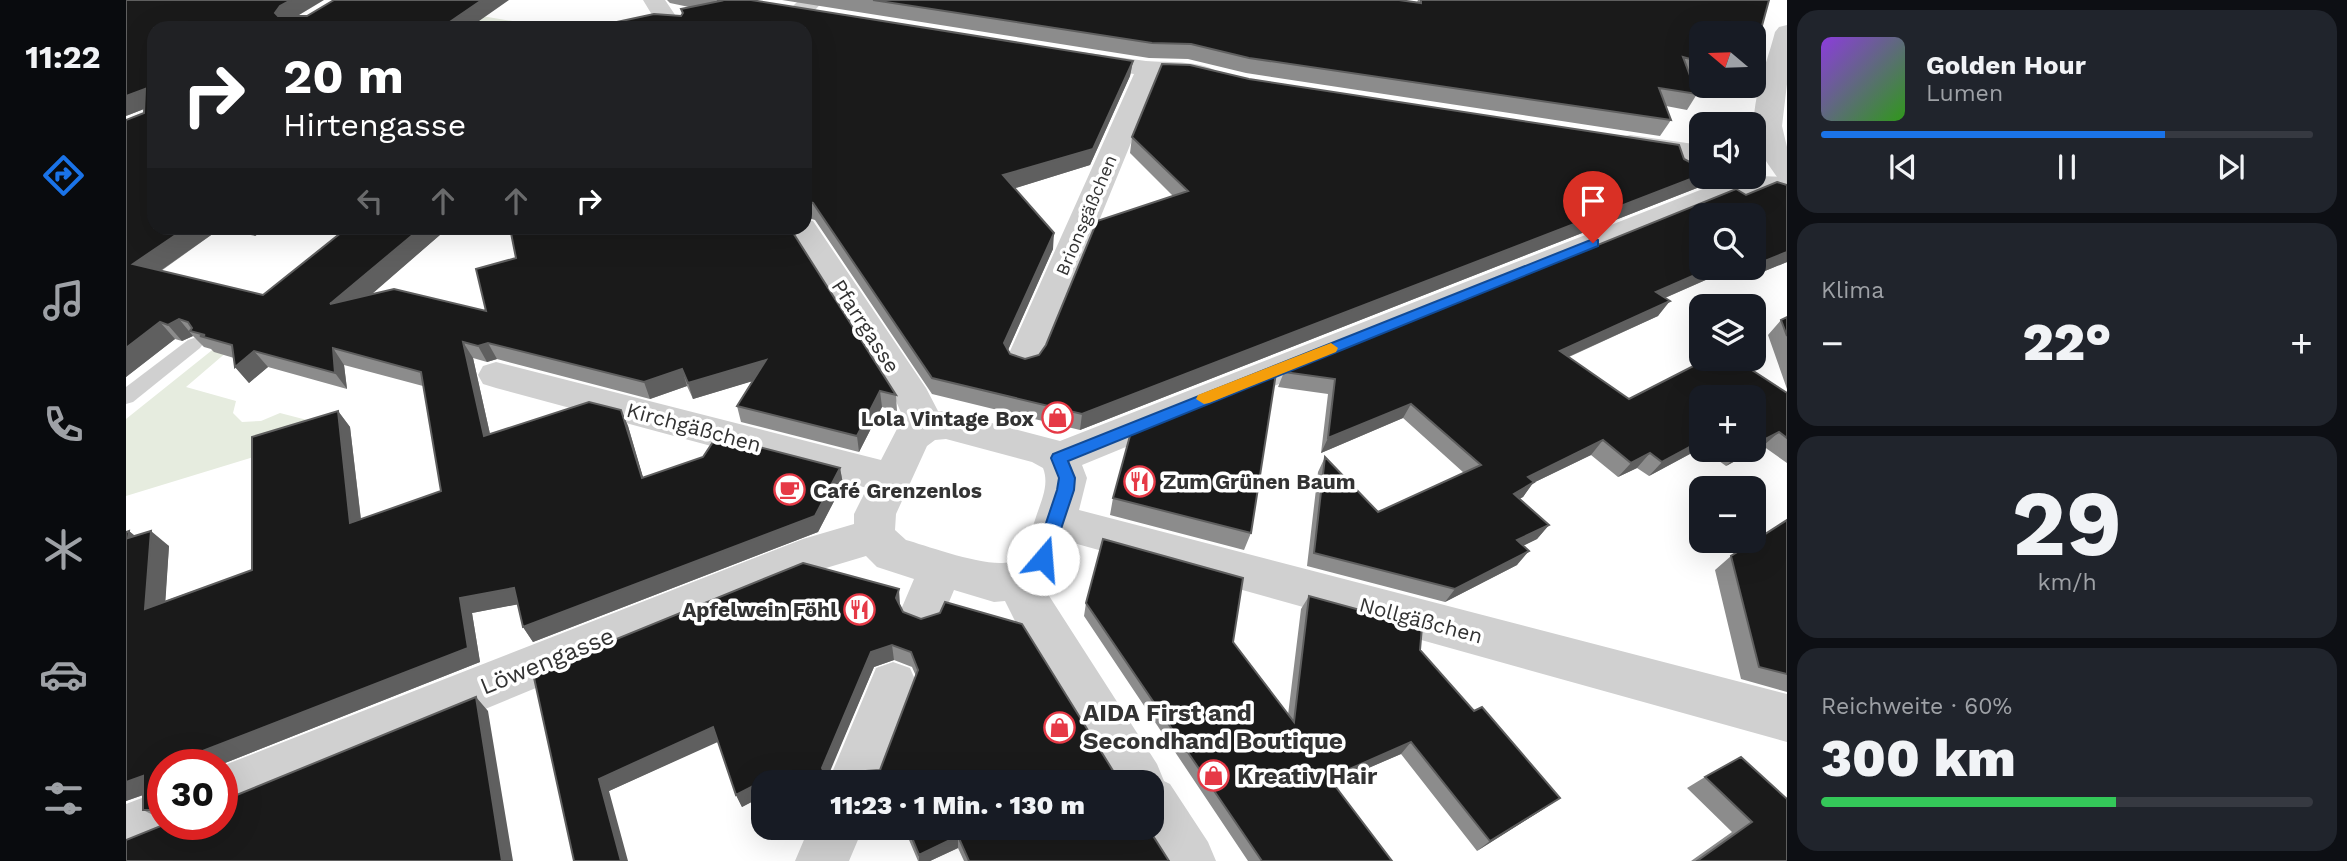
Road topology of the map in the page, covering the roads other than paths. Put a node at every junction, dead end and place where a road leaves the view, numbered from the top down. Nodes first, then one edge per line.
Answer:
1 (654, 0) edge
2 (772, 8) edge
3 (812, 10) edge
4 (668, 21) edge
5 (1787, 32) edge
6 (1053, 54) edge
7 (1149, 69) junction
8 (1235, 82) edge
9 (1612, 140) edge
10 (1689, 152) edge
11 (1766, 166) edge
12 (1786, 174) edge
13 (1766, 177) edge
14 (1710, 189) edge
15 (807, 235) edge
16 (194, 344) edge
17 (1024, 360) edge
18 (496, 375) dead end
19 (126, 397) edge
20 (926, 425) junction
21 (1059, 458) junction
22 (892, 480) junction
23 (1059, 511) junction
24 (874, 536) junction
25 (940, 568) junction
26 (1017, 581) junction
27 (923, 612) dead end
28 (893, 684) dead end
29 (1787, 718) edge
30 (859, 770) edge
31 (1131, 770) edge
32 (238, 786) edge
33 (1164, 821) edge
34 (147, 822) edge
35 (126, 831) edge
36 (831, 840) edge
37 (822, 861) edge
38 (1189, 861) edge

1 - 4 street
2 - 3 street
5 - 12 street
6 - 7 street
7 - 8 street
7 - 17 street, Brionsgäßchen
9 - 10 street
11 - 12 street
12 - 13 street
14 - 21 street
15 - 20 street, Pfarrgasse
16 - 19 lane
18 - 22 street, Kirchgäßchen
20 - 21 street
20 - 22 street
21 - 23 street
22 - 24 street
23 - 26 street
23 - 29 street, Nollgäßchen
24 - 25 street
24 - 32 street, Löwengasse
25 - 26 street
25 - 27 street
26 - 31 street
28 - 30 street
33 - 38 street
34 - 35 street
36 - 37 street

